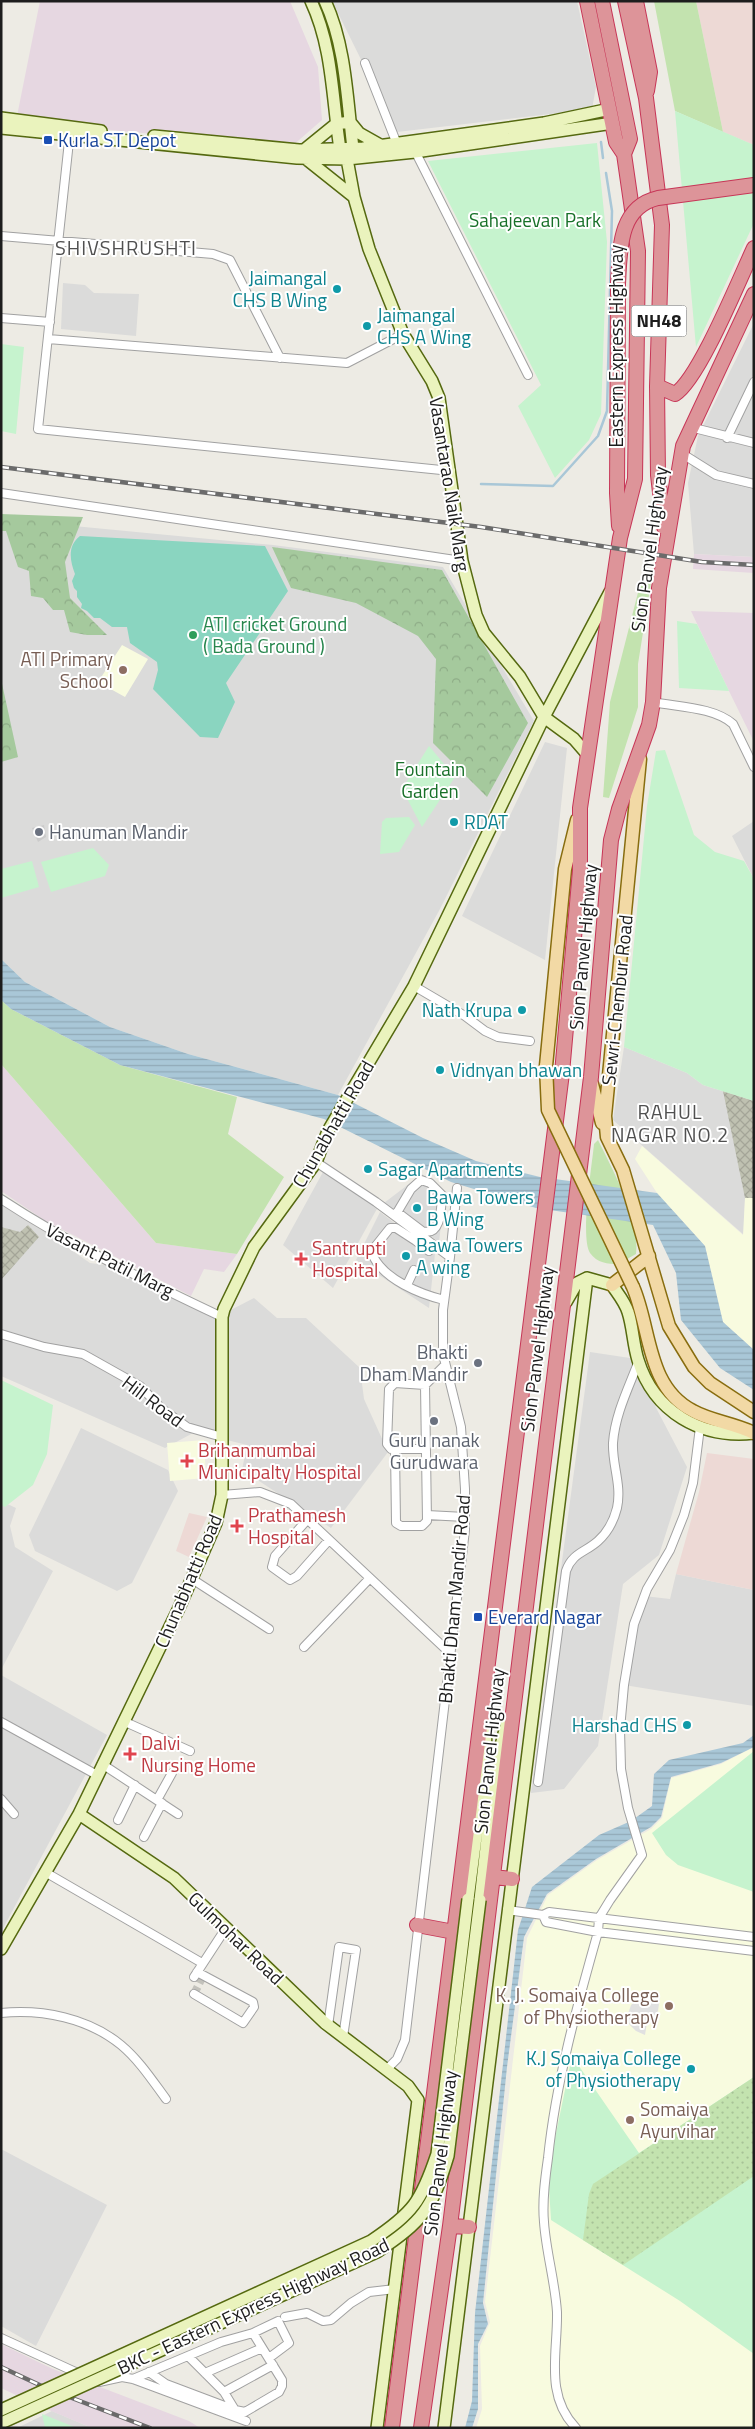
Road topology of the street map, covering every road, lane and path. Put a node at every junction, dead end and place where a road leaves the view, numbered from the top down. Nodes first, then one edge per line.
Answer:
1 (311, 1) edge
2 (325, 1) edge
3 (587, 1) edge
4 (602, 1) edge
5 (625, 1) edge
6 (636, 1) edge
7 (333, 46) junction
8 (365, 63) dead end
9 (646, 98) junction
10 (612, 116) junction
11 (1, 118) edge
12 (350, 122) junction
13 (336, 124) junction
14 (1, 128) edge
15 (70, 131) junction
16 (397, 144) junction
17 (382, 146) junction
18 (413, 147) junction
19 (353, 148) junction
20 (340, 149) junction
21 (305, 154) junction
22 (624, 154) junction
23 (347, 159) junction
24 (754, 185) edge
25 (354, 197) junction
26 (1, 236) edge
27 (58, 242) junction
28 (754, 248) edge
29 (754, 294) edge
30 (1, 318) edge
31 (50, 322) junction
32 (403, 334) junction
33 (48, 339) junction
34 (280, 358) junction
35 (528, 376) dead end
36 (754, 382) edge
37 (657, 386) junction
38 (690, 427) junction
39 (727, 438) junction
40 (754, 443) edge
41 (681, 453) junction
42 (451, 471) junction
43 (754, 484) edge
44 (1, 493) edge
45 (620, 538) junction
46 (667, 545) junction
47 (462, 561) junction
48 (615, 584) junction
49 (653, 702) junction
50 (544, 717) junction
51 (641, 750) junction
52 (587, 754) junction
53 (754, 767) edge
54 (580, 808) junction
55 (414, 986) junction
56 (530, 1041) dead end
57 (591, 1076) junction
58 (607, 1137) junction
59 (316, 1162) junction
60 (457, 1188) dead end
61 (1, 1199) edge
62 (441, 1208) junction
63 (454, 1211) junction
64 (396, 1214) junction
65 (418, 1238) junction
66 (428, 1251) dead end
67 (649, 1256) junction
68 (450, 1257) junction
69 (414, 1270) dead end
70 (587, 1278) junction
71 (407, 1285) junction
72 (612, 1285) junction
73 (444, 1300) junction
74 (560, 1315) junction
75 (222, 1317) junction
76 (1, 1334) edge
77 (638, 1363) junction
78 (445, 1365) junction
79 (425, 1385) junction
80 (754, 1412) edge
81 (700, 1427) junction
82 (754, 1433) edge
83 (222, 1437) junction
84 (395, 1449) junction
85 (425, 1449) junction
86 (222, 1495) junction
87 (427, 1515) junction
88 (465, 1517) junction
89 (307, 1520) junction
90 (329, 1540) junction
91 (370, 1578) junction
92 (192, 1579) junction
93 (269, 1629) dead end
94 (304, 1647) dead end
95 (451, 1654) junction
96 (486, 1688) junction
97 (514, 1691) junction
98 (1, 1722) edge
99 (124, 1722) junction
100 (190, 1751) dead end
101 (102, 1764) junction
102 (172, 1773) dead end
103 (97, 1775) junction
104 (538, 1782) dead end
105 (135, 1786) junction
106 (1, 1799) edge
107 (160, 1802) junction
108 (14, 1814) dead end
109 (79, 1814) junction
110 (178, 1814) dead end
111 (118, 1820) dead end
112 (144, 1837) dead end
113 (46, 1872) junction
114 (494, 1877) junction
115 (512, 1879) junction
116 (474, 1899) junction
117 (512, 1911) junction
118 (541, 1915) junction
119 (600, 1918) junction
120 (417, 1925) junction
121 (226, 1928) junction
122 (454, 1932) junction
123 (598, 1932) junction
124 (754, 1937) edge
125 (1, 1949) edge
126 (754, 1951) edge
127 (202, 1963) junction
128 (194, 1994) dead end
129 (330, 2011) junction
130 (1, 2013) edge
131 (346, 2015) junction
132 (328, 2026) junction
133 (343, 2037) junction
134 (386, 2069) junction
135 (166, 2099) dead end
136 (450, 2226) junction
137 (469, 2227) junction
138 (395, 2289) junction
139 (285, 2317) dead end
140 (253, 2333) junction
141 (1, 2338) edge
142 (262, 2348) junction
143 (190, 2356) junction
144 (271, 2362) junction
145 (149, 2372) junction
146 (205, 2373) junction
147 (132, 2379) junction
148 (224, 2392) junction
149 (1, 2410) edge
150 (235, 2410) junction
151 (246, 2421) dead end
152 (1, 2424) edge
153 (377, 2428) edge
154 (392, 2428) edge
155 (421, 2428) edge
156 (444, 2428) edge
157 (576, 2428) edge

1 - 7 street, Vasantarao Naik Marg
2 - 7 street, Vasantarao Naik Marg
3 - 10 highway, Eastern Express Highway
4 - 22 highway
5 - 9 highway, NH48
6 - 9 highway
7 - 12 street, Vasantarao Naik Marg
7 - 13 street, Vasantarao Naik Marg
8 - 16 street
9 - 37 highway, NH48
10 - 18 street
10 - 22 highway, Eastern Express Highway
11 - 15 street
12 - 13 street
12 - 17 street
12 - 19 street, Vasantarao Naik Marg
13 - 20 street, Vasantarao Naik Marg
13 - 21 street
14 - 15 street
15 - 21 street
15 - 27 street
16 - 17 street
16 - 18 street
17 - 19 street
18 - 23 street
18 - 35 street
19 - 20 street
19 - 23 street
20 - 21 street
20 - 23 street, Vasantarao Naik Marg
21 - 23 street
21 - 25 street
22 - 45 highway, Eastern Express Highway / NH48
23 - 25 street, Vasantarao Naik Marg
24 - 45 highway, bridge
25 - 32 street, Vasantarao Naik Marg
26 - 27 street
27 - 31 street
27 - 34 street
28 - 37 highway
29 - 38 highway, Sion Panvel Highway
30 - 31 street
31 - 33 street
32 - 34 street
32 - 42 street, Vasantarao Naik Marg
33 - 34 street
33 - 42 street
36 - 39 street
37 - 46 highway, NH48
38 - 39 street
38 - 41 highway, Sion Panvel Highway
39 - 40 street
41 - 43 street
41 - 46 highway, Sion Panvel Highway
42 - 47 street, Vasantarao Naik Marg
44 - 47 street
45 - 48 highway, Sion Panvel Highway / NH48
46 - 49 highway, Sion Panvel Highway / NH48
47 - 50 street, Vasantarao Naik Marg
48 - 50 street, Chunabhatti Road
48 - 52 highway, Sion Panvel Highway / NH48
49 - 51 highway, Sion Panvel Highway / NH48
49 - 53 street
50 - 52 street, Vasantarao Naik Marg
50 - 55 street, Chunabhatti Road
51 - 57 highway, Sion Panvel Highway
51 - 58 main road, Sewri-Chembur Road
52 - 54 highway, Sion Panvel Highway / NH48
54 - 82 main road, bridge
54 - 96 highway, Sion Panvel Highway
55 - 56 street
55 - 59 street, Chunabhatti Road
57 - 58 main road
57 - 74 highway, Sion Panvel Highway, bridge
58 - 67 main road, Sewri-Chembur Road
59 - 64 street
59 - 75 street, Chunabhatti Road
60 - 63 street, Bhakti Dham Mandir Road
61 - 75 street, Vasant Patil Marg
62 - 63 street
62 - 64 street
62 - 64 street
63 - 68 street, Bhakti Dham Mandir Road
64 - 65 street
65 - 66 street
65 - 68 street
65 - 71 street
67 - 72 main road
67 - 80 main road, Sewri-Chembur Road
68 - 73 street, Bhakti Dham Mandir Road
69 - 71 street
70 - 72 street
70 - 74 street
70 - 115 street
71 - 73 street
72 - 77 street
73 - 78 street, Bhakti Dham Mandir Road
74 - 97 highway, Sion Panvel Highway
75 - 83 street, Chunabhatti Road
76 - 83 street, Hill Road
77 - 81 street
77 - 104 street
78 - 79 street
78 - 88 street, Bhakti Dham Mandir Road
79 - 84 street
79 - 85 street
81 - 82 street
81 - 119 street
83 - 86 street, Chunabhatti Road
84 - 85 street
84 - 87 street
85 - 87 street
86 - 89 street
86 - 92 street, Chunabhatti Road
87 - 88 street
88 - 95 street, Bhakti Dham Mandir Road
89 - 90 street
89 - 90 street
90 - 91 street
91 - 94 street
91 - 95 street
92 - 93 street
92 - 99 street, Chunabhatti Road
95 - 120 street, Bhakti Dham Mandir Road
96 - 116 street, BKC - Eastern Express Highway Road
96 - 122 highway, Sion Panvel Highway
97 - 114 highway, Sion Panvel Highway
97 - 116 street, BKC - Eastern Express Highway Road
98 - 103 street
99 - 100 street
99 - 101 street, Chunabhatti Road
101 - 103 street, Chunabhatti Road
101 - 105 street
102 - 107 street
103 - 109 street, Chunabhatti Road
105 - 107 street
105 - 111 street
106 - 108 street
107 - 110 street
107 - 112 street
109 - 113 street, Chunabhatti Road
109 - 121 street, Gulmohar Road
113 - 125 street, Chunabhatti Road
113 - 127 street
114 - 115 highway
114 - 136 highway, Sion Panvel Highway
115 - 117 street
116 - 149 street, BKC - Eastern Express Highway Road, bridge
116 - 152 street, BKC - Eastern Express Highway Road, bridge
117 - 118 street
117 - 137 street
118 - 119 street
118 - 123 street
119 - 123 street
119 - 124 street
120 - 122 highway
120 - 134 street, Bhakti Dham Mandir Road
121 - 127 street
121 - 132 street, Gulmohar Road
122 - 154 highway, Sion Panvel Highway
123 - 126 street
123 - 157 street
127 - 128 street
129 - 131 street
129 - 131 street
129 - 132 street
130 - 135 street
131 - 133 street
132 - 133 street, Gulmohar Road
133 - 134 street, Gulmohar Road
134 - 138 street, Gulmohar Road
136 - 137 highway
136 - 155 highway, Sion Panvel Highway
137 - 156 street
138 - 139 street
138 - 153 street
140 - 142 street
140 - 143 street
140 - 144 street
141 - 147 street
142 - 144 street
142 - 146 street
143 - 145 street
143 - 146 street
144 - 148 street
144 - 150 street
145 - 147 street
145 - 150 street
146 - 148 street
147 - 151 street
148 - 150 street

